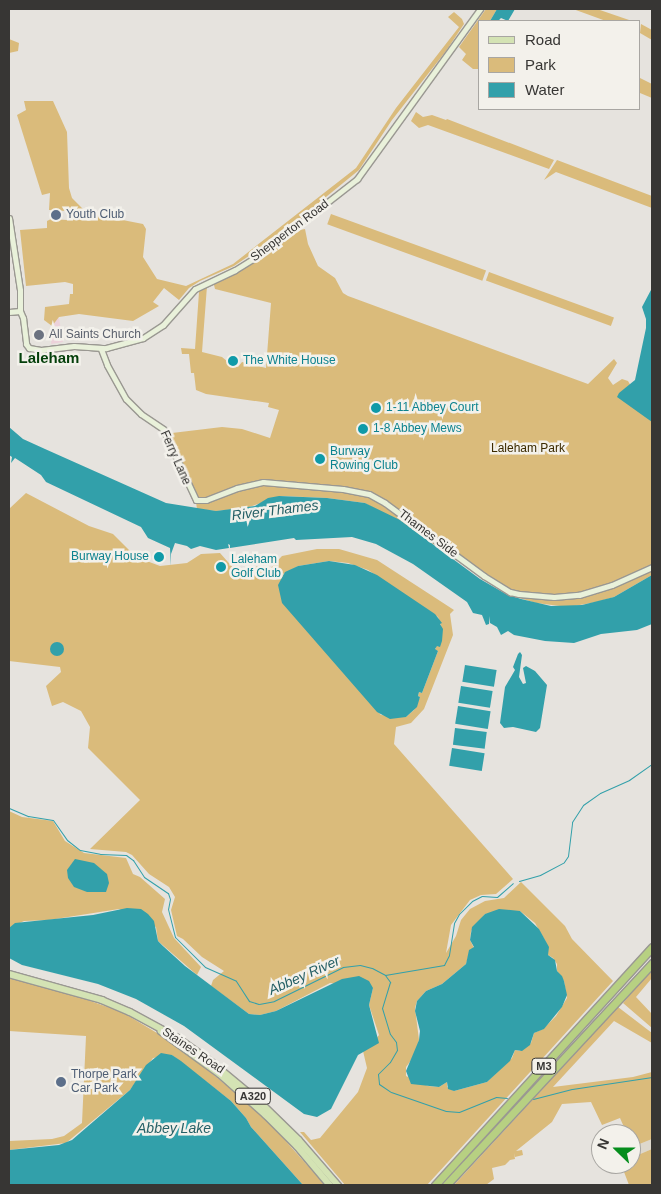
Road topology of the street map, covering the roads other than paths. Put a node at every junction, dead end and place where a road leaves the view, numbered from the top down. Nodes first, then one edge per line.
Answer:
1 (480, 9) edge
2 (9, 218) edge
3 (20, 311) junction
4 (9, 312) edge
5 (101, 348) junction
6 (196, 500) joint
7 (652, 567) edge
8 (652, 947) edge
9 (652, 963) edge
10 (9, 974) edge
11 (153, 1025) junction
12 (330, 1185) edge
13 (338, 1185) edge
14 (435, 1185) edge
15 (446, 1185) edge

1 - 5 main road, Shepperton Road
2 - 3 main road
3 - 4 main road
3 - 5 main road, Shepperton Road
5 - 6 main road, Ferry Lane
6 - 7 main road, Thames Side
8 - 14 highway, M3
9 - 15 highway, M3
10 - 11 main road, Staines Road / A320
11 - 12 main road, Staines Road / A320
11 - 13 main road, Staines Road / A320

